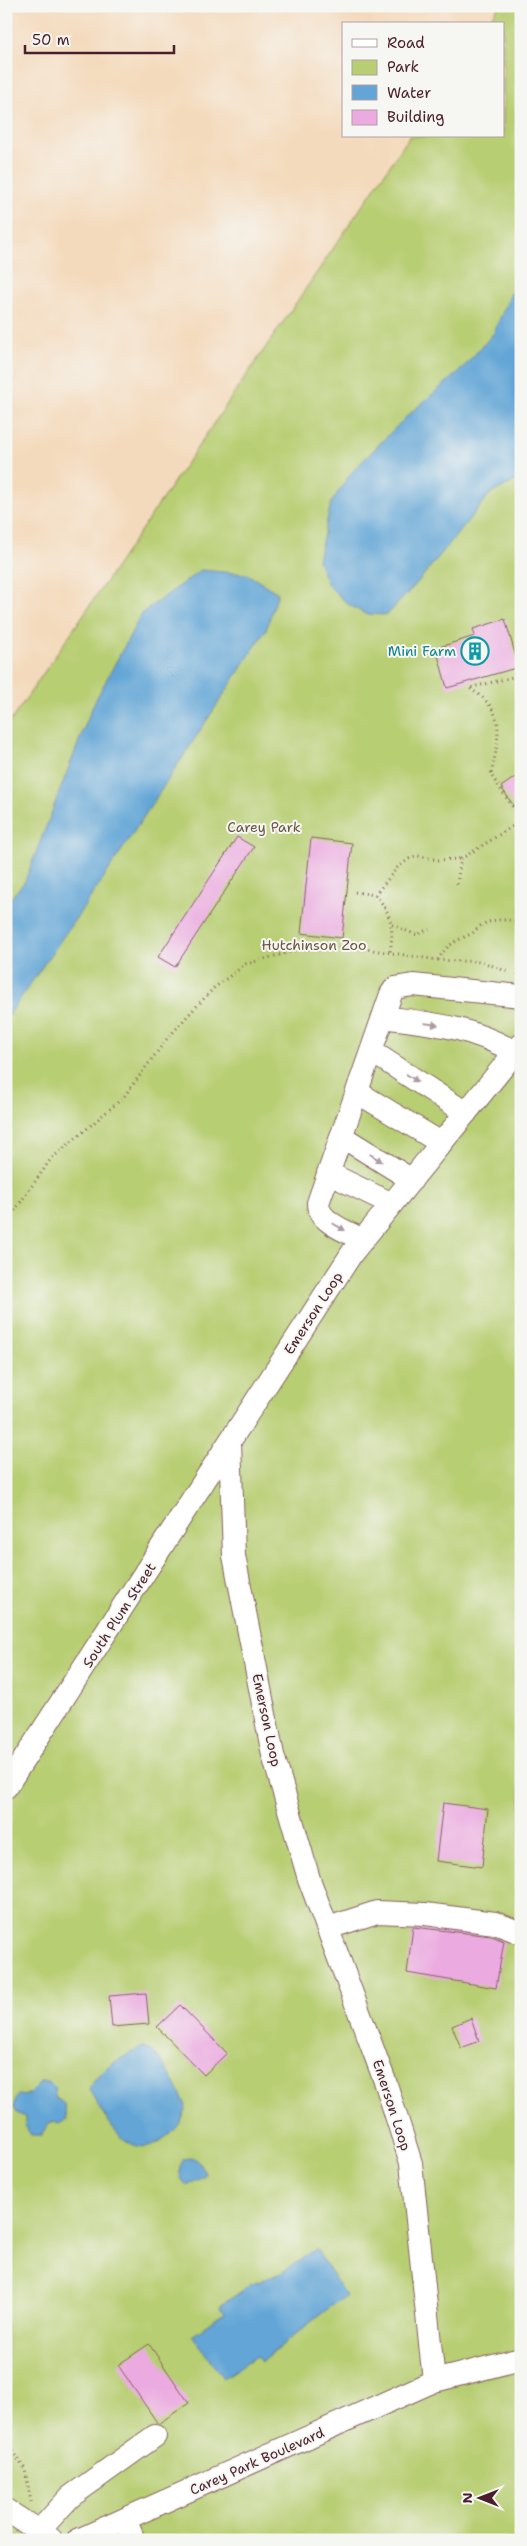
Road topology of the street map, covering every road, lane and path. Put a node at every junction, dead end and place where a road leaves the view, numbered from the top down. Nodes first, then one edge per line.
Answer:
1 (521, 674) edge
2 (521, 820) edge
3 (461, 859) junction
4 (457, 884) dead end
5 (355, 892) dead end
6 (375, 895) junction
7 (521, 906) edge
8 (515, 921) junction
9 (392, 926) junction
10 (429, 929) dead end
11 (521, 946) edge
12 (390, 952) junction
13 (521, 958) edge
14 (438, 960) junction
15 (520, 982) edge
16 (383, 1017) junction
17 (518, 1048) edge
18 (371, 1051) junction
19 (357, 1092) junction
20 (466, 1112) junction
21 (341, 1136) junction
22 (441, 1143) junction
23 (328, 1173) junction
24 (412, 1180) junction
25 (392, 1204) junction
26 (6, 1223) edge
27 (363, 1240) junction
28 (230, 1441) junction
29 (6, 1787) edge
30 (328, 1928) junction
31 (521, 1932) edge
32 (521, 2359) edge
33 (434, 2381) junction
34 (155, 2436) dead end
35 (6, 2444) edge
36 (31, 2505) dead end
37 (6, 2510) edge
38 (125, 2519) junction
39 (45, 2536) edge
40 (78, 2540) edge
41 (134, 2540) edge

1 - 2 path
2 - 3 path
3 - 4 path
3 - 6 path
5 - 6 path
6 - 9 path
7 - 8 path
8 - 11 path
8 - 14 path
9 - 10 path
9 - 12 path
12 - 14 path
12 - 26 path
13 - 15 path
14 - 15 path
15 - 16 street
16 -> 17 street
16 - 18 street
17 - 20 street, Emerson Loop
18 - 19 street
18 -> 20 street
19 - 21 street
19 - 22 street
20 - 22 street, Emerson Loop
21 - 23 street
21 -> 24 street
22 - 24 street, Emerson Loop
23 - 25 street
23 -> 27 street
24 - 25 street, Emerson Loop
25 - 27 street, Emerson Loop
27 - 28 street, Emerson Loop
28 - 29 street, South Plum Street
28 - 30 street, Emerson Loop
30 - 31 street
30 - 33 street, Emerson Loop
32 - 33 street
33 - 38 street, Carey Park Boulevard
34 - 39 street
35 - 36 path
37 - 39 street
38 - 40 street, Carey Park Boulevard
38 - 41 street

